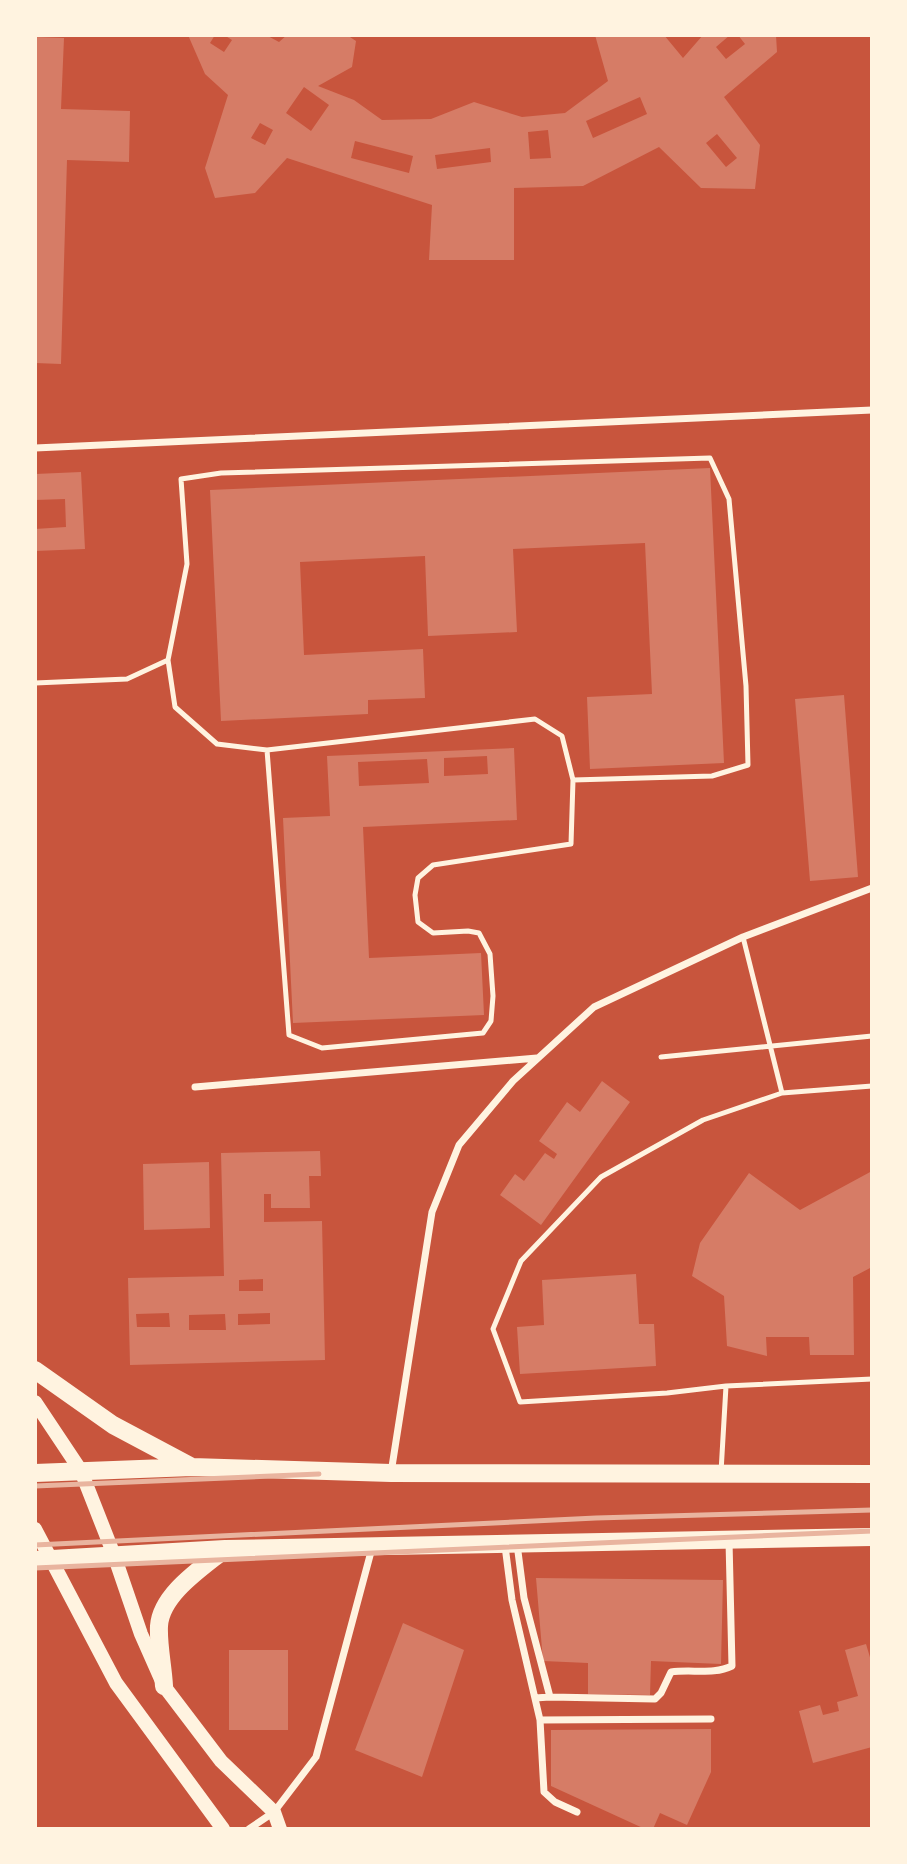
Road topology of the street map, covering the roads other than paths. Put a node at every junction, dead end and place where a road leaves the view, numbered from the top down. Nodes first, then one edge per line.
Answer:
1 (872, 410) edge
2 (35, 448) edge
3 (168, 660) junction
4 (35, 683) edge
5 (267, 750) junction
6 (573, 780) junction
7 (872, 888) edge
8 (743, 937) junction
9 (872, 1036) edge
10 (772, 1046) junction
11 (661, 1057) dead end
12 (538, 1058) junction
13 (872, 1086) edge
14 (195, 1087) dead end
15 (782, 1093) junction
16 (35, 1370) edge
17 (872, 1379) edge
18 (726, 1386) junction
19 (35, 1402) edge
20 (192, 1467) junction
21 (81, 1471) junction
22 (35, 1473) edge
23 (391, 1473) junction
24 (872, 1474) edge
25 (720, 1475) junction
26 (35, 1530) edge
27 (872, 1537) edge
28 (729, 1540) junction
29 (511, 1545) junction
30 (372, 1547) junction
31 (225, 1549) junction
32 (114, 1555) junction
33 (42, 1559) edge
34 (524, 1598) junction
35 (512, 1600) junction
36 (164, 1686) junction
37 (550, 1697) junction
38 (535, 1698) junction
39 (711, 1719) dead end
40 (540, 1720) junction
41 (274, 1812) junction
42 (577, 1812) dead end
43 (223, 1829) edge
44 (249, 1829) edge
45 (280, 1829) edge

1 - 2 street
3 - 4 lane
3 - 5 lane
3 - 6 lane
5 - 6 lane
5 - 6 lane
7 - 8 street
8 - 10 lane
8 - 12 street
9 - 10 lane
10 - 11 lane
10 - 15 lane
12 - 14 street
12 - 23 street
13 - 15 lane
15 - 18 lane
16 - 20 main road
17 - 18 lane
18 - 25 lane
19 - 21 main road
20 - 21 main road
20 - 23 main road
21 - 22 main road
21 - 32 main road
23 - 25 main road
24 - 25 main road
26 - 33 main road
27 - 28 main road
28 - 29 main road
28 - 37 street
29 - 30 main road
29 - 34 street
29 - 35 street
30 - 31 main road
30 - 41 street
31 - 32 main road
31 - 36 main road
32 - 33 main road
32 - 36 main road
33 - 43 main road
34 - 35 street
34 - 37 street
35 - 38 street
36 - 41 main road
37 - 38 street
38 - 40 street
39 - 40 street
40 - 42 street
41 - 44 street
41 - 45 main road

